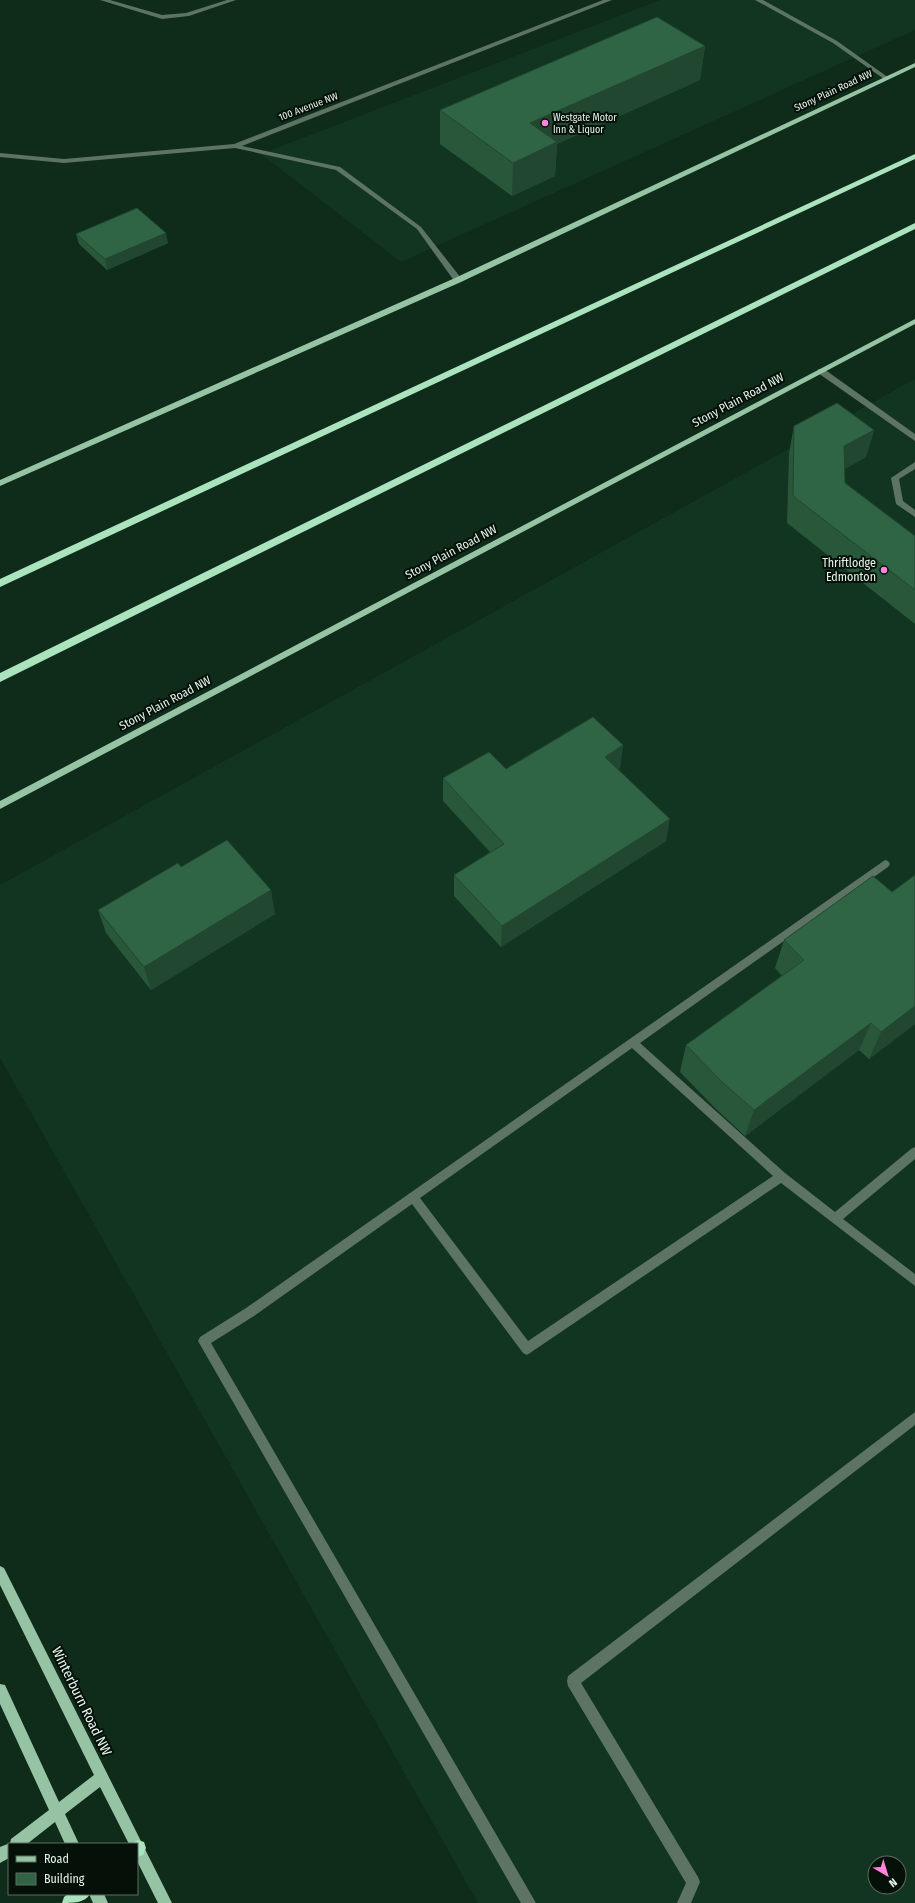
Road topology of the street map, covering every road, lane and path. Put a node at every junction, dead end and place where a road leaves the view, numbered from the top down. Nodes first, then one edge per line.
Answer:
1 (103, 0) edge
2 (234, 0) edge
3 (609, 0) edge
4 (758, 0) edge
5 (915, 65) edge
6 (886, 78) junction
7 (235, 146) junction
8 (0, 155) edge
9 (915, 156) edge
10 (915, 226) edge
11 (458, 280) junction
12 (915, 321) edge
13 (821, 371) junction
14 (915, 438) edge
15 (915, 465) edge
16 (0, 483) edge
17 (915, 514) edge
18 (0, 583) edge
19 (0, 678) edge
20 (0, 805) edge
21 (885, 864) dead end
22 (633, 1043) junction
23 (915, 1152) edge
24 (781, 1177) junction
25 (413, 1197) junction
26 (835, 1219) junction
27 (915, 1281) edge
28 (915, 1418) edge
29 (0, 1572) edge
30 (0, 1690) edge
31 (102, 1777) junction
32 (57, 1813) junction
33 (17, 1843) edge
34 (72, 1843) edge
35 (135, 1843) edge
36 (138, 1849) edge
37 (8, 1850) edge
38 (0, 1856) edge
39 (81, 1895) edge
40 (70, 1903) edge
41 (165, 1903) edge
42 (529, 1903) edge
43 (684, 1903) edge

1 - 2 street
3 - 7 street, 100 Avenue NW
4 - 6 street
5 - 6 main road, Stony Plain Road NW
6 - 11 main road, Stony Plain Road NW
7 - 8 street, 100 Avenue NW
7 - 11 street
9 - 18 highway
10 - 19 highway
11 - 16 main road, Stony Plain Road NW
12 - 13 main road, Stony Plain Road NW
13 - 14 street
13 - 20 main road, Stony Plain Road NW
15 - 17 street
21 - 22 street
22 - 24 street
22 - 25 street
23 - 26 street
24 - 25 street
24 - 26 street
25 - 42 street
26 - 27 street
28 - 43 street
29 - 31 main road, Winterburn Road NW
30 - 32 main road
31 - 32 main road
31 - 35 main road, Winterburn Road NW
32 - 33 main road
32 - 34 main road
36 - 41 main road, Winterburn Road NW
37 - 38 main road
39 - 40 highway

